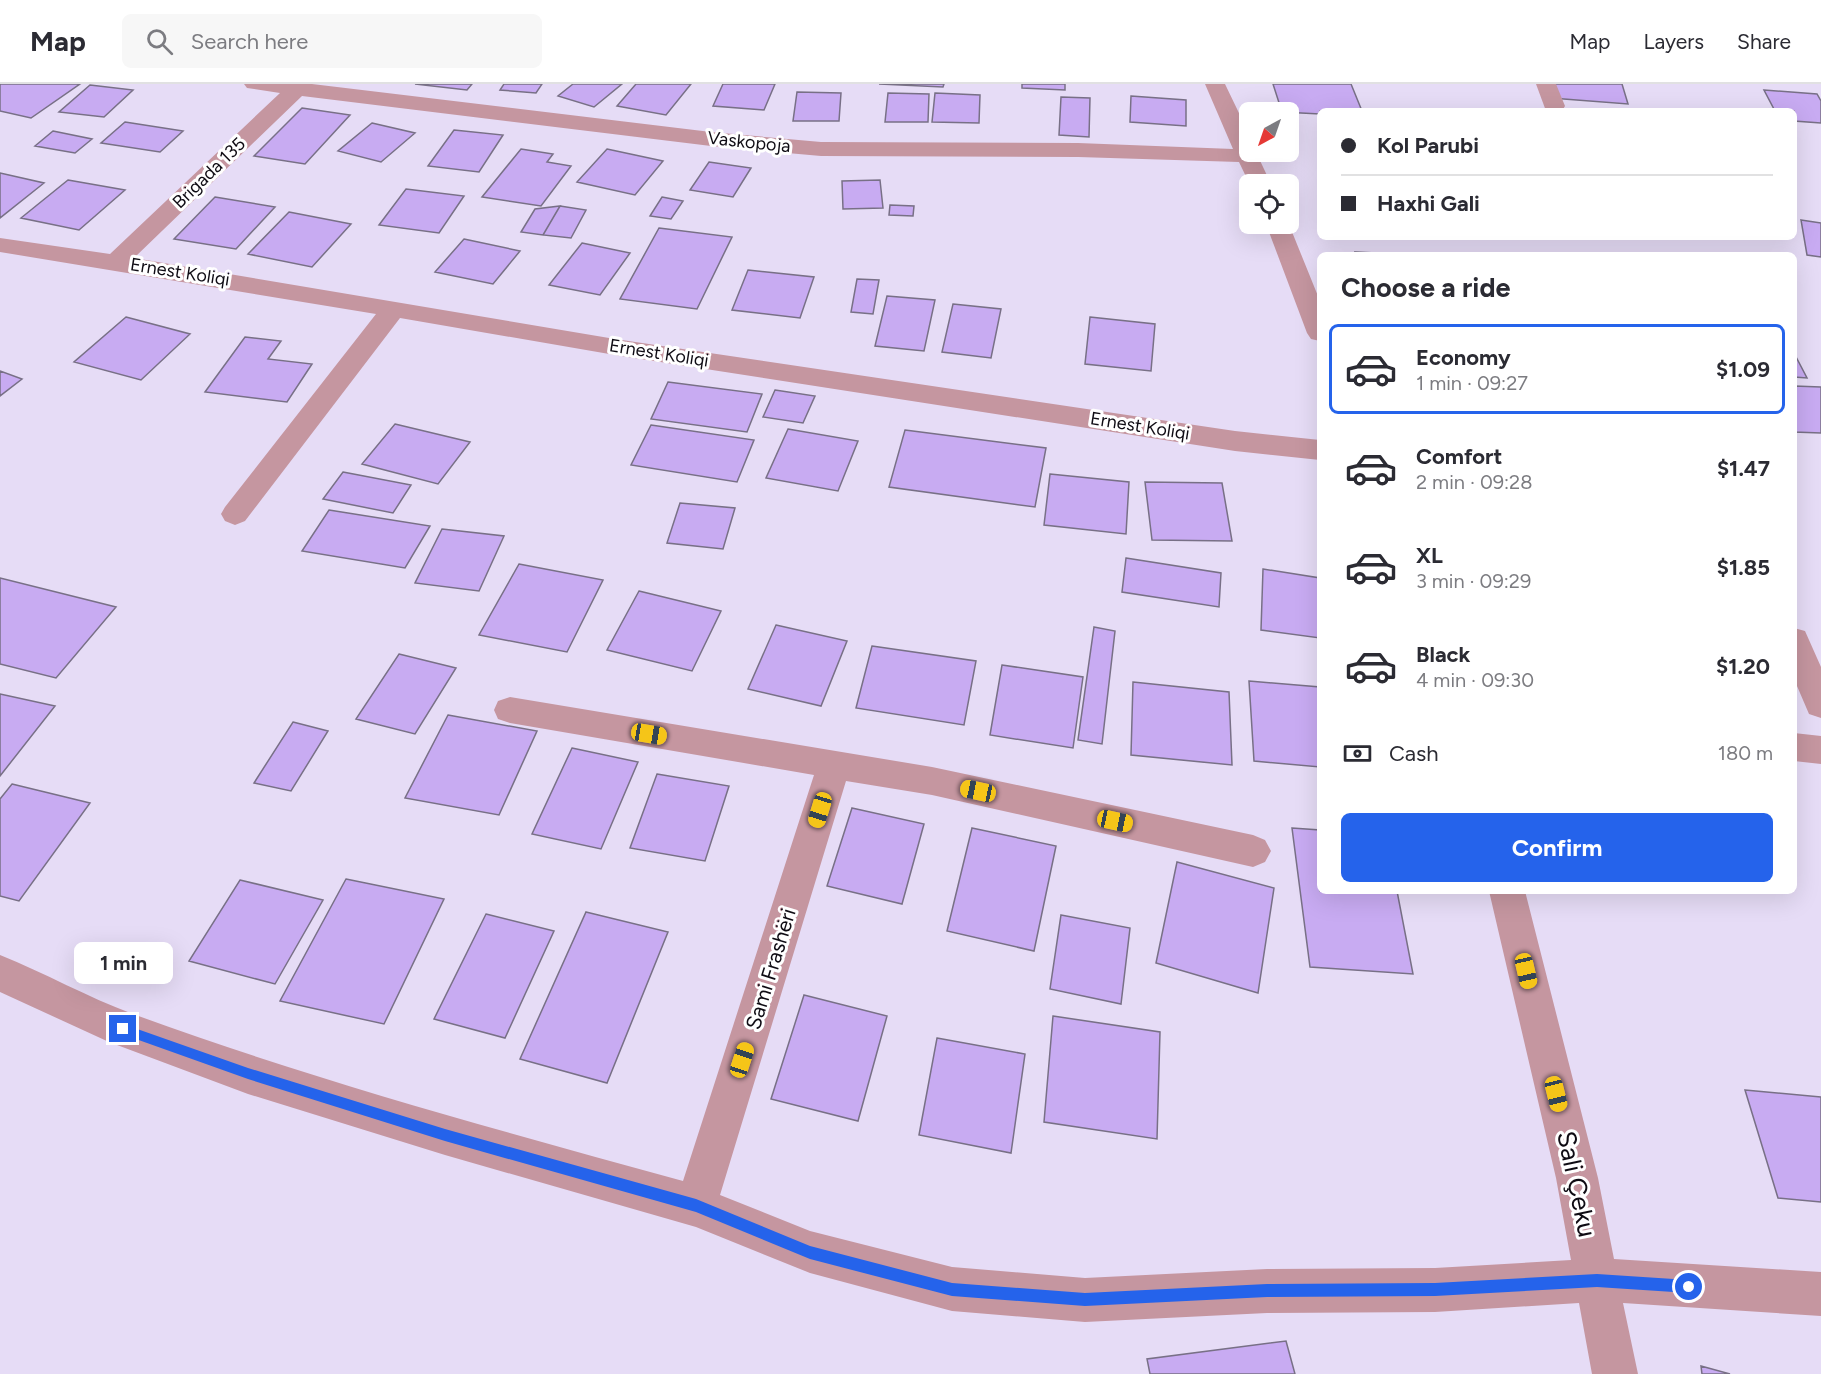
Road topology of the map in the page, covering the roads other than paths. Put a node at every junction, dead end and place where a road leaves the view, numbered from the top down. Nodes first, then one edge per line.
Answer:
1 (254, 84) edge
2 (1215, 84) edge
3 (1546, 84) edge
4 (299, 87) edge
5 (1554, 106) dead end
6 (1239, 138) edge
7 (1239, 156) edge
8 (1282, 234) edge
9 (0, 245) edge
10 (116, 262) junction
11 (393, 309) junction
12 (1317, 325) edge
13 (1317, 450) edge
14 (235, 514) dead end
15 (1797, 647) edge
16 (1821, 705) edge
17 (510, 710) dead end
18 (1797, 747) edge
19 (1821, 750) edge
20 (834, 766) junction
21 (1253, 851) dead end
22 (1508, 894) edge
23 (0, 973) edge
24 (696, 1206) junction
25 (1597, 1281) junction
26 (1821, 1294) edge
27 (1615, 1374) edge

1 - 4 street, Vaskopoja
2 - 6 street
3 - 5 street
4 - 7 street, Vaskopoja
4 - 10 street, Brigada 135
8 - 12 street
9 - 10 street, Ernest Koliqi
10 - 11 street, Ernest Koliqi
11 - 13 street, Ernest Koliqi
11 - 14 street
15 - 16 street
17 - 20 street
18 - 19 street
20 - 21 street
20 - 24 street, Sami Frashëri
22 - 25 street, Sali Çeku
23 - 24 street
24 - 25 street
25 - 26 street
25 - 27 street, Sali Çeku

